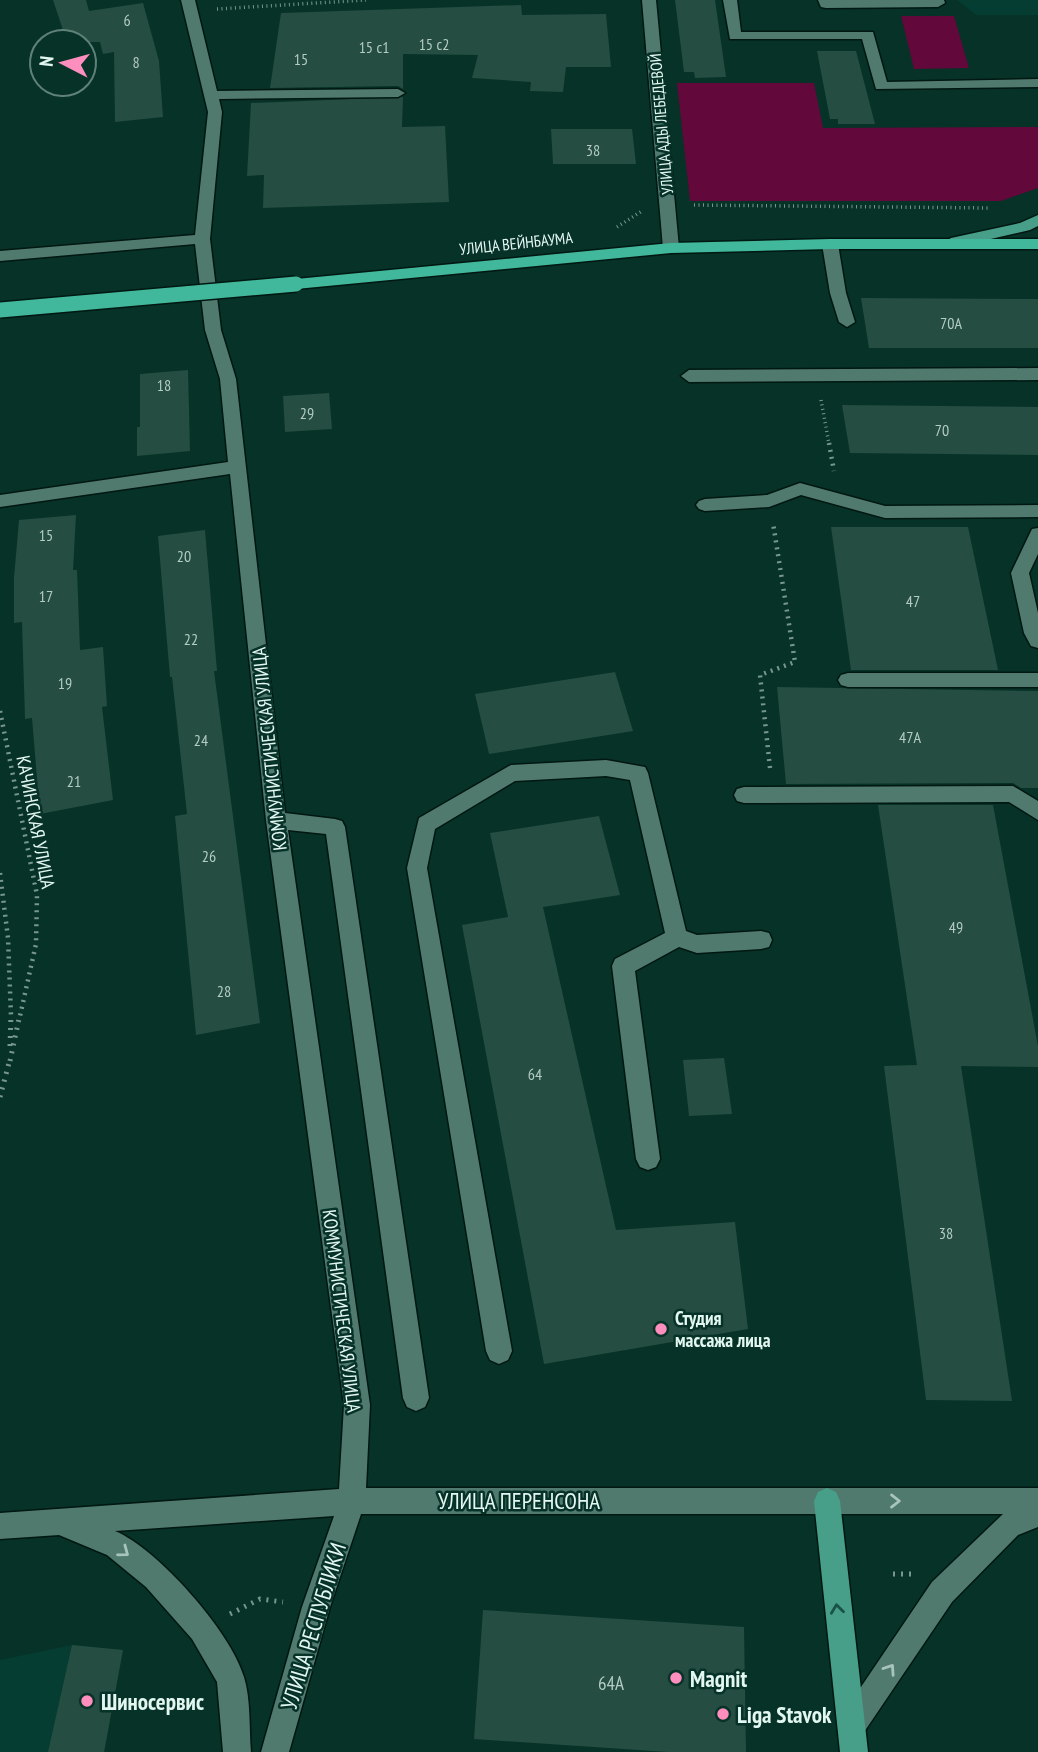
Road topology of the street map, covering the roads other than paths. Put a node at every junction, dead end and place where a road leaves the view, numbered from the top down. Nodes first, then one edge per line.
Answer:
1 (188, 0) edge
2 (649, 0) edge
3 (730, 0) edge
4 (825, 0) edge
5 (941, 2) edge
6 (1038, 83) edge
7 (398, 93) dead end
8 (212, 95) junction
9 (1038, 220) edge
10 (202, 239) junction
11 (951, 243) junction
12 (830, 244) junction
13 (1038, 244) edge
14 (671, 248) junction
15 (0, 256) edge
16 (0, 310) edge
17 (847, 322) dead end
18 (1038, 374) edge
19 (689, 376) dead end
20 (238, 467) junction
21 (0, 501) edge
22 (705, 505) dead end
23 (1038, 511) edge
24 (1038, 534) edge
25 (1038, 641) edge
26 (848, 680) dead end
27 (1038, 680) edge
28 (744, 795) dead end
29 (1038, 812) edge
30 (276, 820) junction
31 (677, 937) junction
32 (761, 940) dead end
33 (648, 1159) dead end
34 (499, 1351) dead end
35 (416, 1398) dead end
36 (352, 1501) junction
37 (827, 1501) junction
38 (1038, 1501) edge
39 (1038, 1514) edge
40 (62, 1523) junction
41 (0, 1526) edge
42 (853, 1739) edge
43 (237, 1752) edge
44 (275, 1752) edge

1 - 8 street, КОММУНИСТИЧЕСКАЯ УЛИЦА
2 - 14 street, УЛИЦА АДЫ ЛЕБЕДЕВОЙ
3 - 6 street
4 - 5 street
7 - 8 street
8 - 10 street, КОММУНИСТИЧЕСКАЯ УЛИЦА
9 - 11 main road
10 - 15 street
10 - 20 street, КОММУНИСТИЧЕСКАЯ УЛИЦА
11 - 12 highway, УЛИЦА ВЕЙНБАУМА
11 - 13 highway, УЛИЦА ВЕЙНБАУМА
12 - 14 highway, УЛИЦА ВЕЙНБАУМА
12 - 17 street
14 - 16 highway, УЛИЦА ВЕЙНБАУМА, bridge
18 - 19 street
20 - 21 street
20 - 30 street, КОММУНИСТИЧЕСКАЯ УЛИЦА
22 - 23 street
24 - 25 street
26 - 27 street
28 - 29 street
30 - 35 street
30 - 36 street, КОММУНИСТИЧЕСКАЯ УЛИЦА
31 - 32 street
31 - 33 street
31 - 34 street
36 - 37 street, УЛИЦА ПЕРЕНСОНА
36 - 40 street, УЛИЦА ПЕРЕНСОНА
36 - 44 street, УЛИЦА РЕСПУБЛИКИ
37 -> 38 street, УЛИЦА ПЕРЕНСОНА
42 -> 37 main road
42 -> 39 street
40 - 41 street, УЛИЦА ПЕРЕНСОНА
40 -> 43 street

